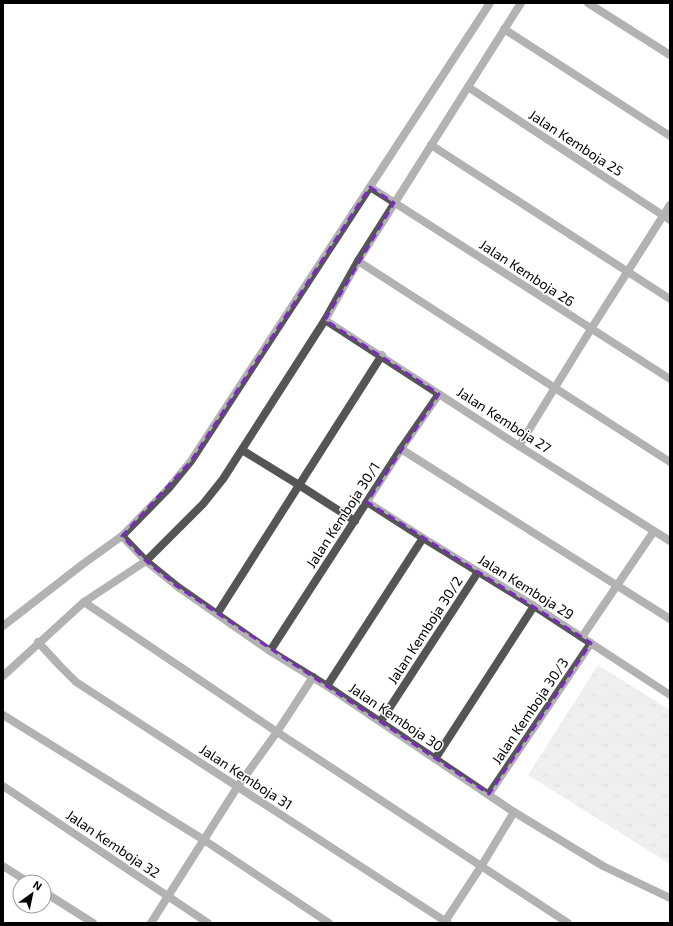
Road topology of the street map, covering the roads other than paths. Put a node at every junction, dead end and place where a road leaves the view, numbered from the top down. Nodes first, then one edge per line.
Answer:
1 (490, 3) edge
2 (521, 3) edge
3 (588, 3) edge
4 (504, 29) junction
5 (670, 55) edge
6 (468, 87) junction
7 (670, 136) edge
8 (431, 145) junction
9 (370, 187) junction
10 (394, 203) junction
11 (670, 205) edge
12 (667, 218) edge
13 (358, 261) junction
14 (627, 271) junction
15 (670, 299) edge
16 (325, 320) junction
17 (591, 329) junction
18 (382, 355) junction
19 (670, 379) edge
20 (555, 388) junction
21 (439, 394) junction
22 (519, 446) junction
23 (401, 449) junction
24 (242, 450) junction
25 (670, 462) edge
26 (299, 485) junction
27 (367, 502) junction
28 (355, 521) junction
29 (654, 531) junction
30 (122, 536) junction
31 (423, 538) junction
32 (670, 541) edge
33 (146, 561) junction
34 (478, 572) junction
35 (617, 586) junction
36 (84, 602) junction
37 (534, 606) junction
38 (217, 614) junction
39 (670, 619) edge
40 (3, 626) edge
41 (582, 637) junction
42 (38, 642) junction
43 (591, 643) junction
44 (270, 651) junction
45 (3, 676) edge
46 (313, 677) junction
47 (327, 686) junction
48 (670, 694) edge
49 (3, 715) edge
50 (381, 721) junction
51 (277, 732) junction
52 (435, 759) junction
53 (3, 786) edge
54 (238, 786) junction
55 (489, 794) junction
56 (514, 812) junction
57 (204, 840) junction
58 (482, 865) junction
59 (3, 866) edge
60 (16, 874) edge
61 (52, 897) edge
62 (167, 897) junction
63 (670, 898) edge
64 (445, 922) edge
65 (93, 923) edge
66 (151, 923) edge
67 (208, 923) edge
68 (329, 923) edge
69 (568, 923) edge

1 - 9 street
2 - 4 street
3 - 5 street
4 - 6 street
4 - 7 street
6 - 8 street
6 - 12 street, Jalan Kemboja 25
8 - 10 street
8 - 14 street
9 - 10 street, Jalan Kemboja 26
9 - 30 street
10 - 13 street
10 - 17 street, Jalan Kemboja 26
11 - 12 street
12 - 14 street
13 - 16 street
13 - 20 street
14 - 15 street
14 - 17 street
16 - 18 street, Jalan Kemboja 27
16 - 24 street
17 - 19 street, Jalan Kemboja 26
17 - 20 street
18 - 21 street, Jalan Kemboja 27
18 - 26 street
20 - 22 street
20 - 25 street
21 - 22 street, Jalan Kemboja 27
21 - 23 street, Jalan Kemboja 30/1
22 - 29 street, Jalan Kemboja 27
23 - 27 street, Jalan Kemboja 30/1
23 - 35 street
24 - 26 street
24 - 33 street
26 - 28 street
26 - 38 street
27 - 28 street, Jalan Kemboja 30/1
27 - 31 street, Jalan Kemboja 29
28 - 44 street, Jalan Kemboja 30/1
29 - 32 street, Jalan Kemboja 27
29 - 35 street
30 - 33 street, Jalan Kemboja 30
30 - 40 street
31 - 34 street, Jalan Kemboja 29
31 - 47 street
33 - 36 street
33 - 38 street, Jalan Kemboja 30
34 - 37 street, Jalan Kemboja 29
34 - 50 street, Jalan Kemboja 30/2
35 - 39 street
35 - 41 street
36 - 42 street
36 - 51 street
37 - 41 street, Jalan Kemboja 29
37 - 52 street
38 - 44 street, Jalan Kemboja 30
41 - 43 street, Jalan Kemboja 29
42 - 45 street
42 - 54 street, Jalan Kemboja 31
43 - 48 street, Jalan Kemboja 29
43 - 55 street, Jalan Kemboja 30/3
44 - 46 street, Jalan Kemboja 30
46 - 47 street, Jalan Kemboja 30
46 - 51 street
47 - 50 street, Jalan Kemboja 30
49 - 57 street
50 - 52 street, Jalan Kemboja 30
51 - 54 street
51 - 58 street
52 - 55 street, Jalan Kemboja 30
53 - 62 street, Jalan Kemboja 32
54 - 57 street
54 - 64 street, Jalan Kemboja 31
55 - 56 street, Jalan Kemboja 30
56 - 58 street
56 - 63 street, Jalan Kemboja 30
57 - 62 street
57 - 68 street
58 - 64 street
58 - 69 street
59 - 60 street
61 - 65 street
62 - 66 street
62 - 67 street, Jalan Kemboja 32

